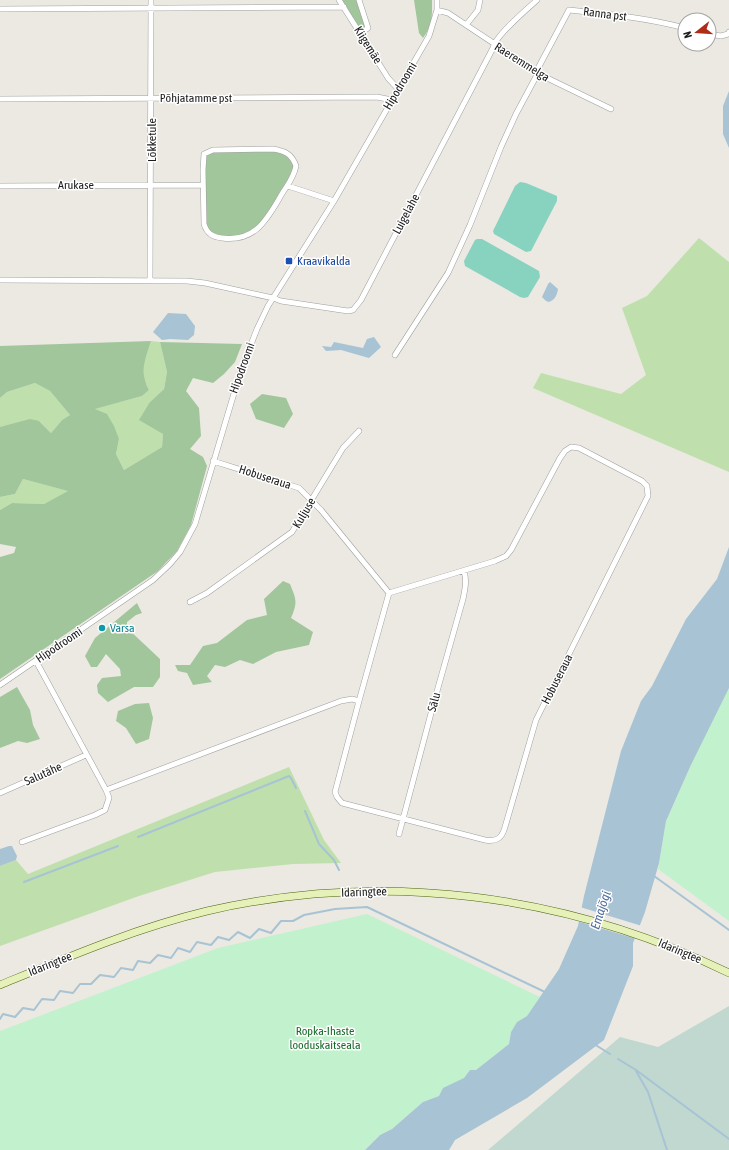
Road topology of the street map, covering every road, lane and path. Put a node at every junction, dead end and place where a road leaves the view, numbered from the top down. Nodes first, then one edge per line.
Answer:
1 (152, 0) edge
2 (339, 0) edge
3 (359, 0) edge
4 (437, 0) edge
5 (480, 0) edge
6 (537, 0) edge
7 (152, 7) junction
8 (344, 7) junction
9 (0, 9) edge
10 (437, 10) junction
11 (466, 25) junction
12 (677, 26) edge
13 (729, 32) edge
14 (361, 33) junction
15 (717, 35) edge
16 (494, 44) junction
17 (537, 72) junction
18 (398, 89) junction
19 (152, 98) junction
20 (0, 99) edge
21 (392, 100) junction
22 (611, 109) dead end
23 (151, 185) junction
24 (204, 185) junction
25 (0, 186) edge
26 (288, 186) junction
27 (334, 201) junction
28 (0, 280) edge
29 (150, 280) junction
30 (273, 298) junction
31 (394, 355) dead end
32 (359, 431) dead end
33 (213, 461) junction
34 (312, 500) junction
35 (464, 571) junction
36 (389, 593) junction
37 (190, 602) dead end
38 (36, 661) junction
39 (0, 685) edge
40 (358, 701) junction
41 (86, 755) junction
42 (106, 790) junction
43 (0, 793) edge
44 (404, 820) junction
45 (399, 834) dead end
46 (22, 842) dead end
47 (729, 973) edge
48 (0, 985) edge

1 - 7 street, Lõkketule
2 - 8 street, Kiigemäe
3 - 14 street
4 - 10 street, Hipodroomi
5 - 11 street
6 - 16 street, Luigelahe
7 - 8 street
7 - 9 street
7 - 19 street, Lõkketule
8 - 14 street, Kiigemäe
10 - 11 street, Raeremmelga
10 - 18 street, Hipodroomi
11 - 16 street, Raeremmelga
12 - 17 street, Ranna pst
13 - 15 street
14 - 18 street, Kiigemäe
16 - 17 street, Raeremmelga
16 - 30 street, Luigelahe
17 - 22 street, Raeremmelga
17 - 31 street
18 - 21 street, Hipodroomi
19 - 20 street, Põhjatamme pst
19 - 21 street, Põhjatamme pst
19 - 23 street, Lõkketule
21 - 27 street, Hipodroomi
23 - 24 street, Arukase
23 - 25 street, Arukase
23 - 29 street, Lõkketule
24 - 26 street
24 - 26 street
26 - 27 street
27 - 30 street, Hipodroomi
28 - 29 street
29 - 30 street
30 - 33 street, Hipodroomi
32 - 34 street, Kuljuse
33 - 34 street, Hobuseraua
33 - 38 street, Hipodroomi
34 - 36 street, Hobuseraua
34 - 37 street, Kuljuse
35 - 36 street, Hobuseraua
35 - 44 street, Sälu
35 - 44 street, Hobuseraua
36 - 40 street, Hobuseraua
38 - 39 street, Hipodroomi
38 - 41 street
40 - 42 street
40 - 44 street, Hobuseraua
41 - 42 street
41 - 43 street, Salutähe
42 - 46 street
44 - 45 street, Sälu
47 - 48 main road, Idaringtee

